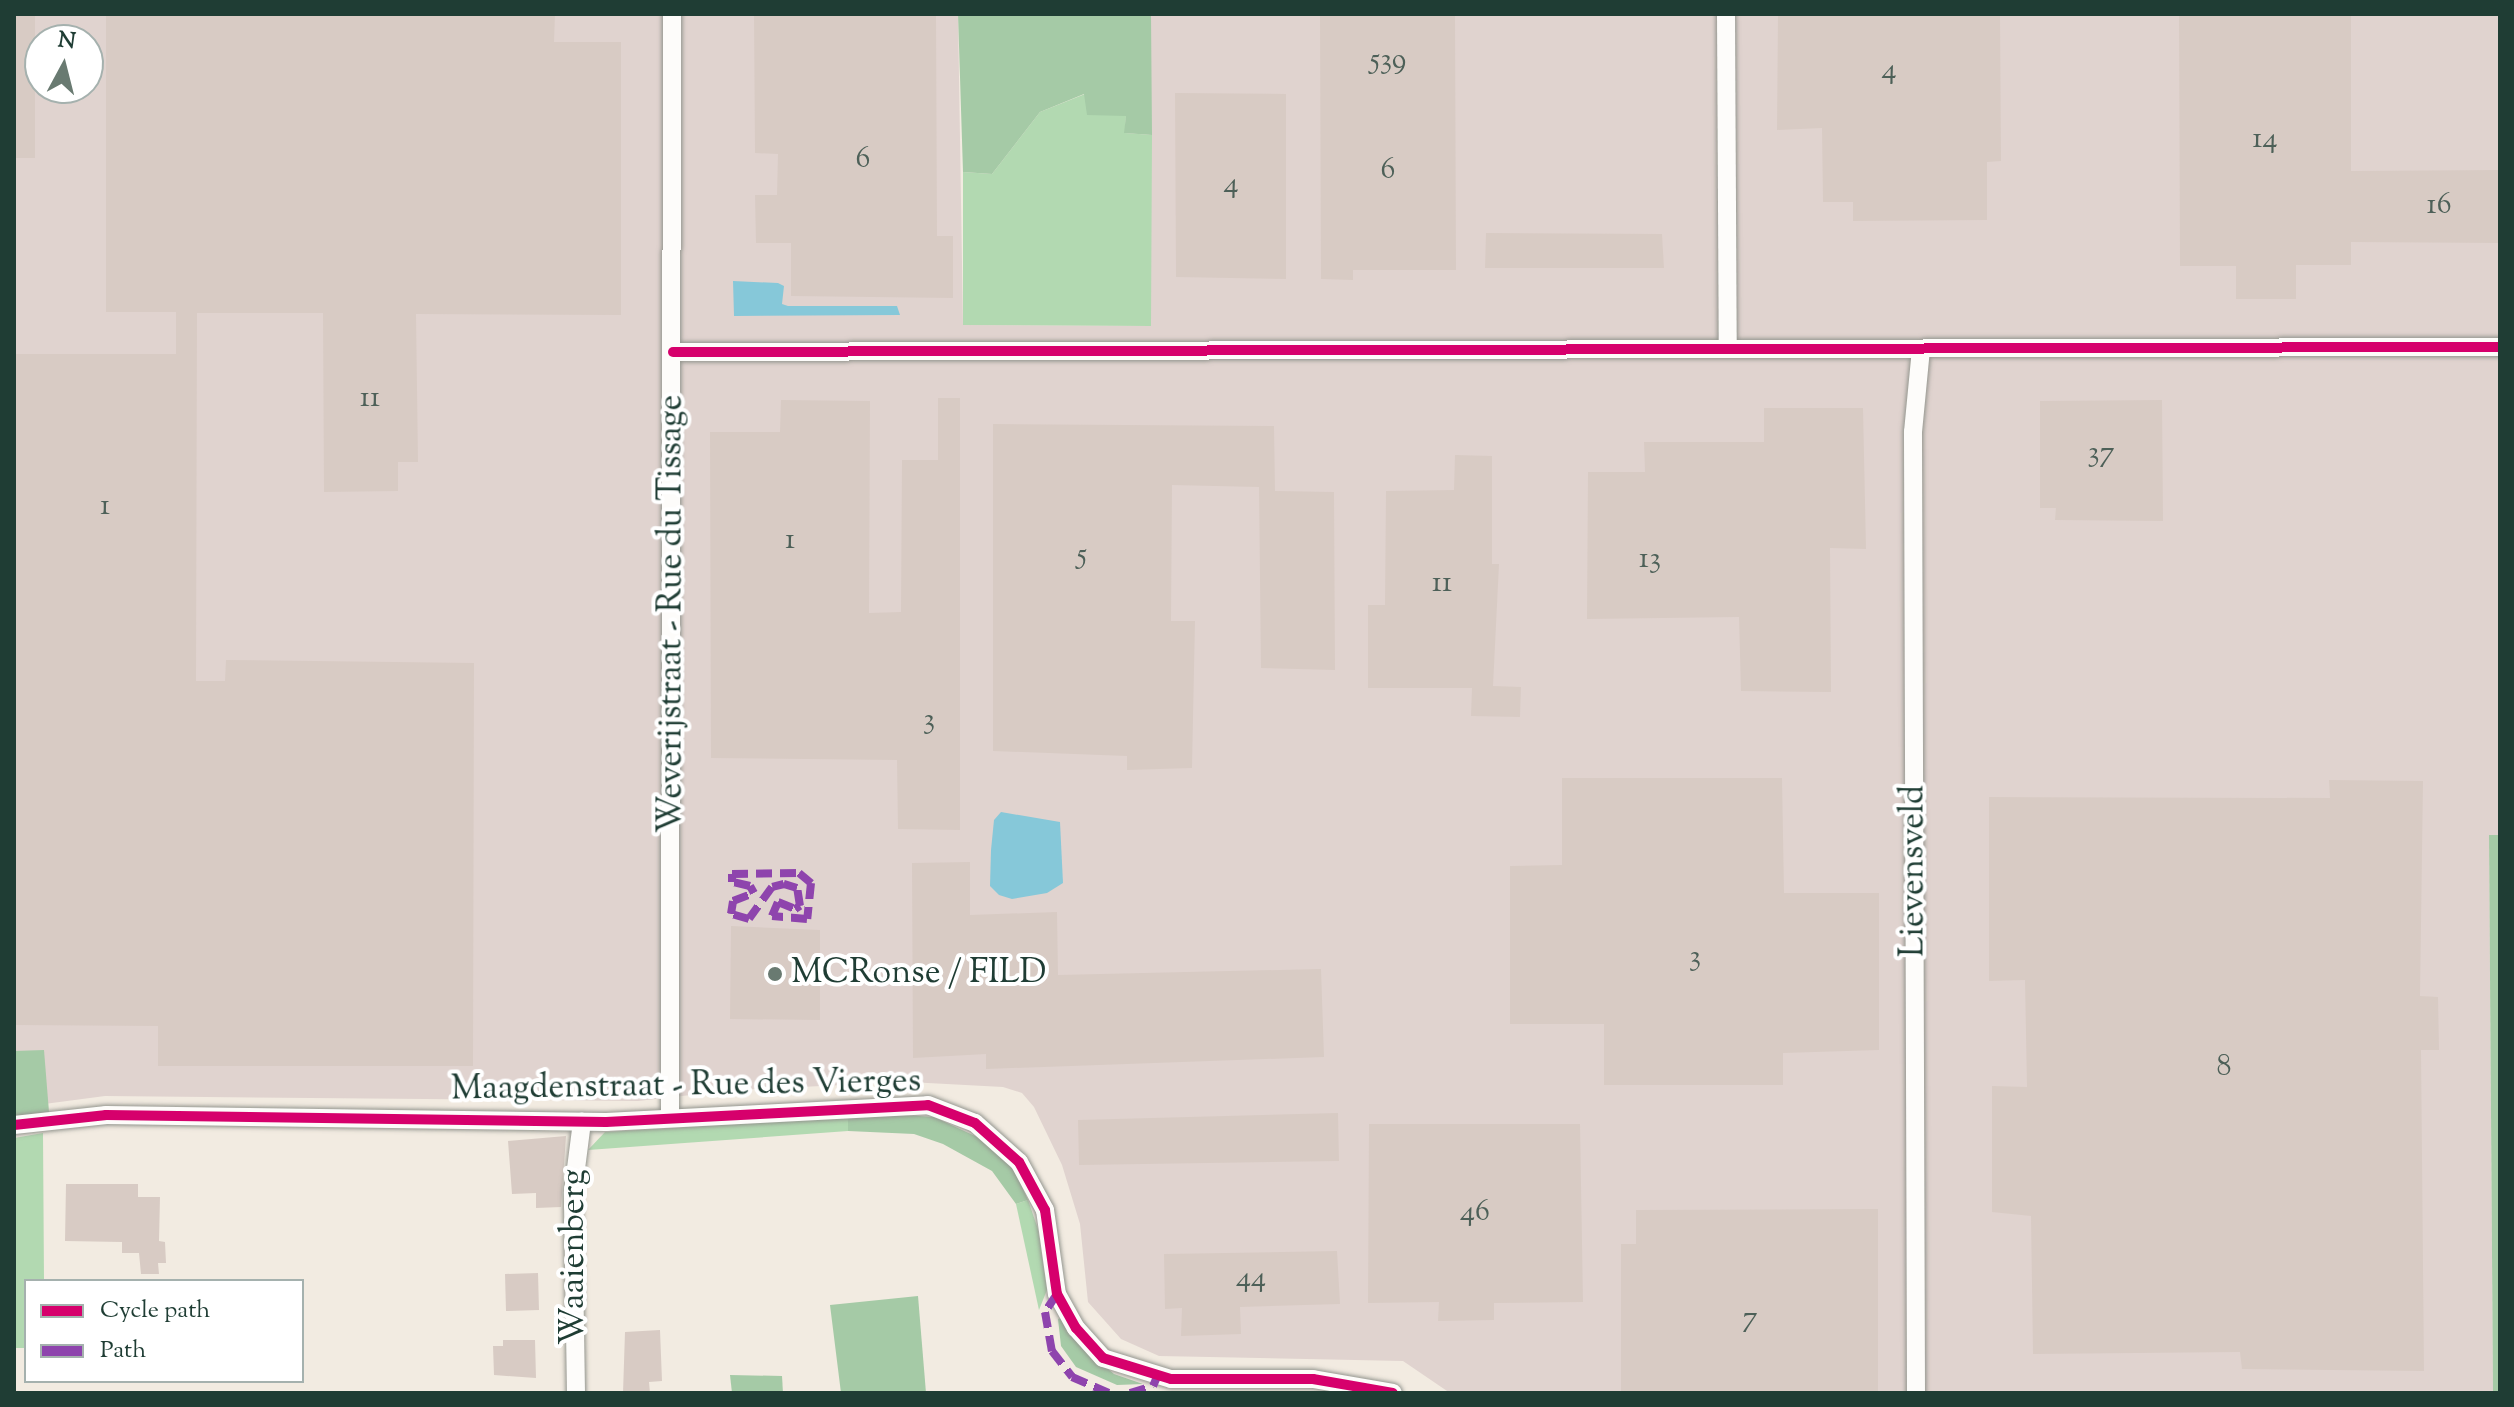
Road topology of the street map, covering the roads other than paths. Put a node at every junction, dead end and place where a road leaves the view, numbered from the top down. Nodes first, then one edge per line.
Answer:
1 (672, 14) edge
2 (1726, 14) edge
3 (1728, 346) junction
4 (2500, 347) edge
5 (1921, 349) junction
6 (673, 352) junction
7 (670, 1118) junction
8 (582, 1122) junction
9 (14, 1125) edge
10 (576, 1393) edge
11 (1393, 1393) edge
12 (1916, 1393) edge

1 - 6 street, Weverijstraat - Rue du Tissage
2 - 3 street
3 - 5 street
3 - 6 street
4 - 5 street
5 - 12 street, Lievensveld
6 - 7 street, Weverijstraat - Rue du Tissage
7 - 8 street, Maagdenstraat - Rue des Vierges
7 - 11 street, Maagdenstraat - Rue des Vierges
8 - 9 street, Maagdenstraat - Rue des Vierges
8 - 10 street, Waaienberg

